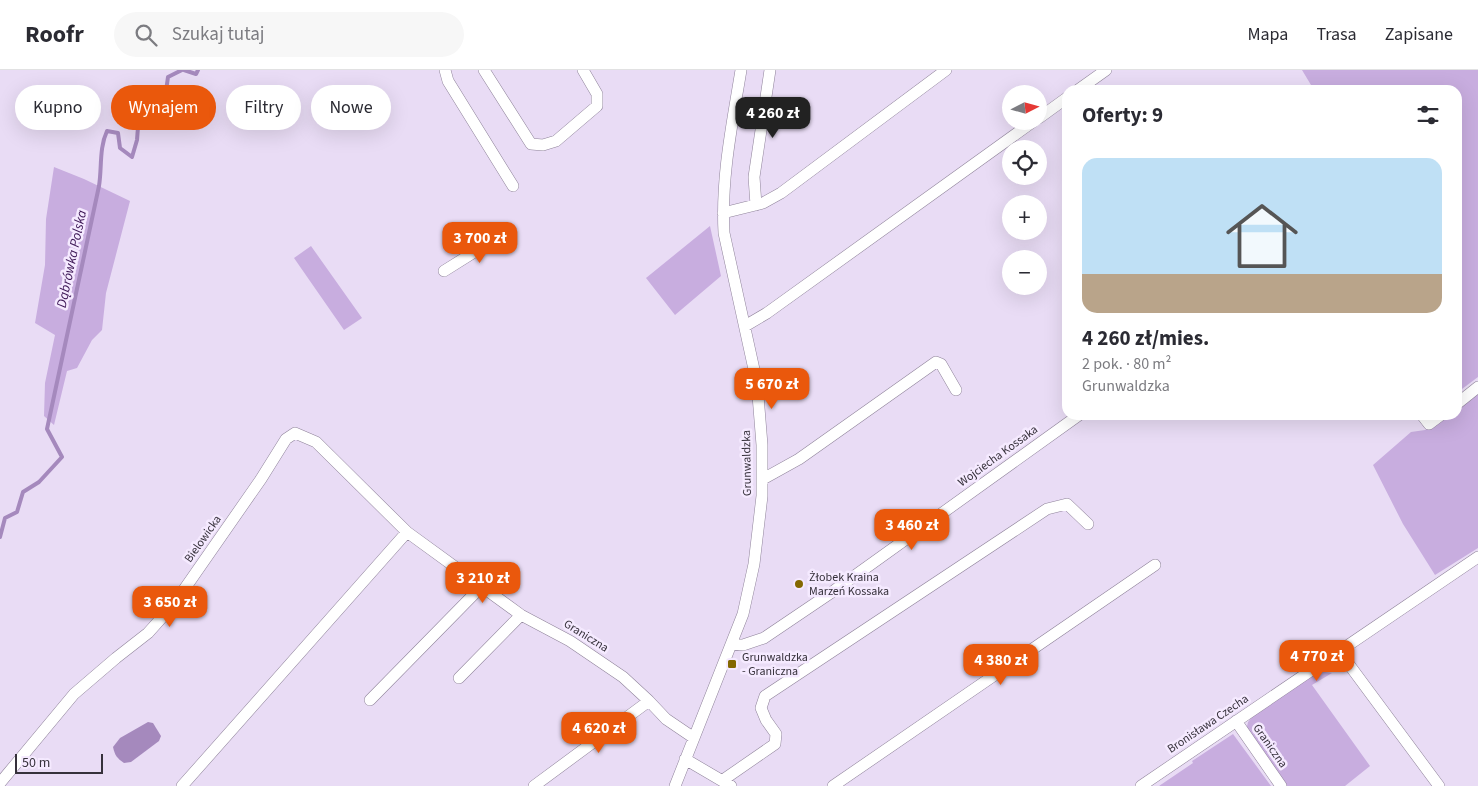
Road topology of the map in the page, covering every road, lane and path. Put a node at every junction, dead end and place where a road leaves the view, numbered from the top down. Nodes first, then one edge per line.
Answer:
1 (445, 70) edge
2 (484, 70) edge
3 (583, 70) edge
4 (741, 70) edge
5 (770, 70) edge
6 (946, 70) edge
7 (1106, 70) edge
8 (1085, 85) edge
9 (1062, 101) edge
10 (1048, 111) edge
11 (1021, 130) edge
12 (513, 186) dead end
13 (756, 205) junction
14 (723, 213) junction
15 (502, 234) dead end
16 (444, 271) dead end
17 (745, 326) junction
18 (1478, 388) edge
19 (956, 390) dead end
20 (1462, 400) edge
21 (1072, 420) edge
22 (296, 433) joint
23 (763, 479) junction
24 (1088, 524) dead end
25 (407, 532) junction
26 (1478, 557) edge
27 (1155, 565) dead end
28 (481, 587) junction
29 (521, 615) junction
30 (732, 644) junction
31 (1340, 651) junction
32 (459, 678) dead end
33 (370, 700) dead end
34 (649, 700) junction
35 (1236, 721) junction
36 (694, 738) junction
37 (686, 759) junction
38 (0, 783) edge
39 (727, 783) edge
40 (182, 786) edge
41 (534, 786) edge
42 (676, 786) edge
43 (834, 786) edge
44 (1141, 786) edge
45 (1281, 786) edge
46 (1439, 786) edge

1 - 12 street
2 - 3 street
4 - 14 street, Grunwaldzka
5 - 13 street
6 - 13 street
7 - 8 street
9 - 10 street
11 - 17 street
13 - 14 street
14 - 17 street, Grunwaldzka
15 - 16 street
17 - 23 street, Grunwaldzka
18 - 20 street
19 - 23 street
21 - 30 street, Wojciecha Kossaka
22 - 25 street, Graniczna
22 - 38 street, Bielowicka
23 - 30 street, Grunwaldzka
24 - 39 street
25 - 28 street, Graniczna
25 - 40 street
26 - 31 street, Bronisława Czecha
27 - 43 street
28 - 29 street, Graniczna
28 - 33 street
29 - 32 street
29 - 34 street, Graniczna
30 - 36 street, Grunwaldzka
31 - 35 street, Bronisława Czecha
31 - 46 street
34 - 36 street, Graniczna
34 - 41 street
35 - 44 street, Bronisława Czecha
35 - 45 street, Graniczna
36 - 37 street, Grunwaldzka
37 - 39 street
37 - 42 street, Grunwaldzka

